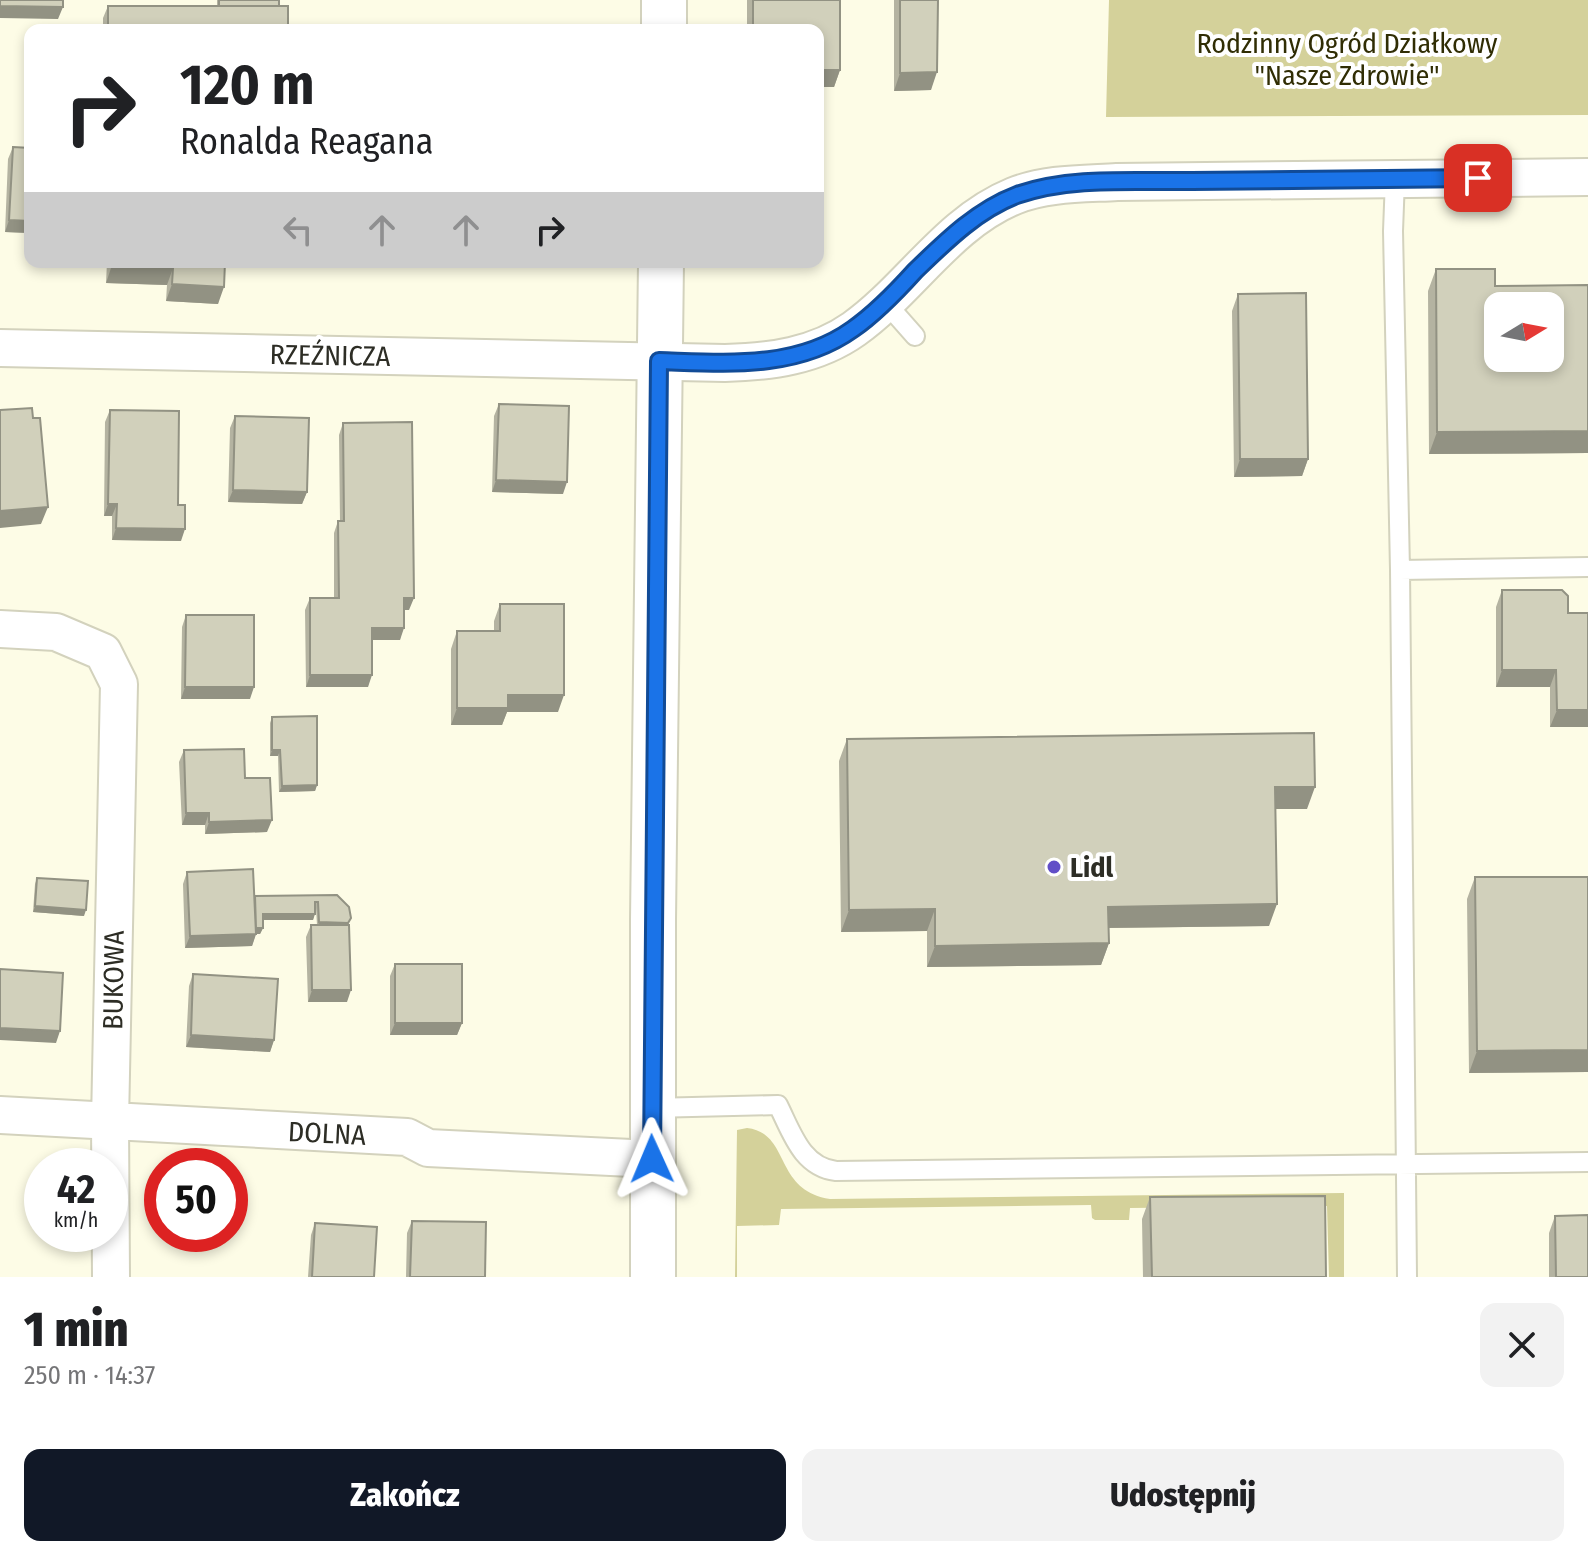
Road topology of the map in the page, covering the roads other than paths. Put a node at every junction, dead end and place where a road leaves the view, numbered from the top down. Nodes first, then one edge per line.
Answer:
1 (664, 0) edge
2 (664, 24) edge
3 (1588, 177) edge
4 (1395, 179) junction
5 (661, 268) edge
6 (885, 302) junction
7 (915, 336) dead end
8 (0, 348) edge
9 (659, 361) junction
10 (1588, 567) edge
11 (1400, 570) junction
12 (0, 629) edge
13 (651, 1108) junction
14 (0, 1115) edge
15 (110, 1122) junction
16 (652, 1159) junction
17 (1588, 1162) edge
18 (1405, 1163) junction
19 (111, 1277) edge
20 (653, 1277) edge
21 (1407, 1277) edge

1 - 2 main road
3 - 4 street, RZEŹNICZA
4 - 6 street, RZEŹNICZA
4 - 11 lane
5 - 9 main road
6 - 7 lane
6 - 9 street, RZEŹNICZA
8 - 9 street, RZEŹNICZA
9 - 13 main road
10 - 11 lane
11 - 18 lane
12 - 15 street, BUKOWA
13 - 16 main road
13 - 18 lane
14 - 15 street, DOLNA
15 - 16 street, DOLNA
15 - 19 street, BUKOWA
16 - 20 main road
17 - 18 lane
18 - 21 lane

